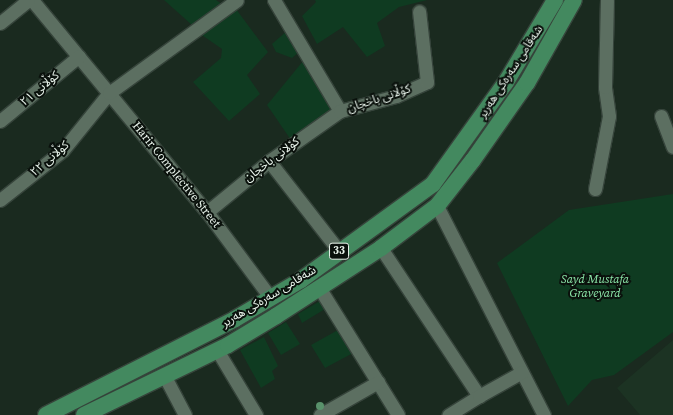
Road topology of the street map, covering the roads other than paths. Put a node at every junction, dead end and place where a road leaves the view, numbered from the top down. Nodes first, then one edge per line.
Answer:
1 (28, 0) edge
2 (32, 0) edge
3 (274, 0) edge
4 (555, 0) edge
5 (574, 0) edge
6 (607, 0) edge
7 (229, 2) edge
8 (419, 10) dead end
9 (0, 23) edge
10 (79, 56) junction
11 (109, 93) junction
12 (489, 107) junction
13 (340, 111) junction
14 (504, 116) junction
15 (661, 116) dead end
16 (0, 121) edge
17 (673, 147) edge
18 (269, 161) junction
19 (595, 189) dead end
20 (0, 200) edge
21 (437, 206) junction
22 (207, 212) junction
23 (381, 248) junction
24 (339, 252) junction
25 (320, 289) junction
26 (270, 297) junction
27 (217, 328) junction
28 (222, 347) junction
29 (522, 372) junction
30 (164, 376) junction
31 (378, 382) junction
32 (479, 396) junction
33 (46, 415) edge
34 (84, 415) edge
35 (185, 415) edge
36 (256, 415) edge
37 (320, 415) edge
38 (398, 415) edge
39 (448, 415) edge
40 (544, 415) edge

1 - 9 street
2 - 10 street, Harir Complective Street
3 - 13 street, کۆڵانی باخچان
4 - 12 main road, شەقامی سەرەکی هەریر / 33
5 - 14 main road, شەقامی سەرەکی هەریر / 33
6 - 19 street
7 - 11 street
8 - 13 street, کۆڵانی باخچان
10 - 11 street, Harir Complective Street
10 - 16 street, کۆڵانی ٢١
11 - 20 street, کۆڵانی ٢٢
11 - 22 street, Harir Complective Street
12 - 14 main road
12 - 24 main road, شەقامی سەرەکی هەریر / 33
13 - 18 street, کۆلانی باخچان
14 - 21 main road, شەقامی سەرەکی هەریر / 33
15 - 17 street
18 - 22 street, کۆلانی باخچان
18 - 24 street
21 - 23 main road, شەقامی سەرەکی هەریر / 33
21 - 29 street
22 - 26 street, Harir Complective Street
23 - 25 main road, شەقامی سەرەکی هەریر / 33
23 - 32 street
24 - 26 main road, شەقامی سەرەکی هەریر / 33
25 - 28 main road, شەقامی سەرەکی هەریر / 33
25 - 31 street
26 - 27 main road, شەقامی سەرەکی هەریر / 33
27 - 28 main road
27 - 33 main road, شەقامی سەرەکی هەریر / 33
28 - 30 main road, شەقامی سەرەکی هەریر / 33
28 - 36 street
29 - 32 street
29 - 40 street
30 - 34 main road, شەقامی سەرەکی هەریر / 33
30 - 35 street
31 - 37 street
31 - 38 street
32 - 39 street

